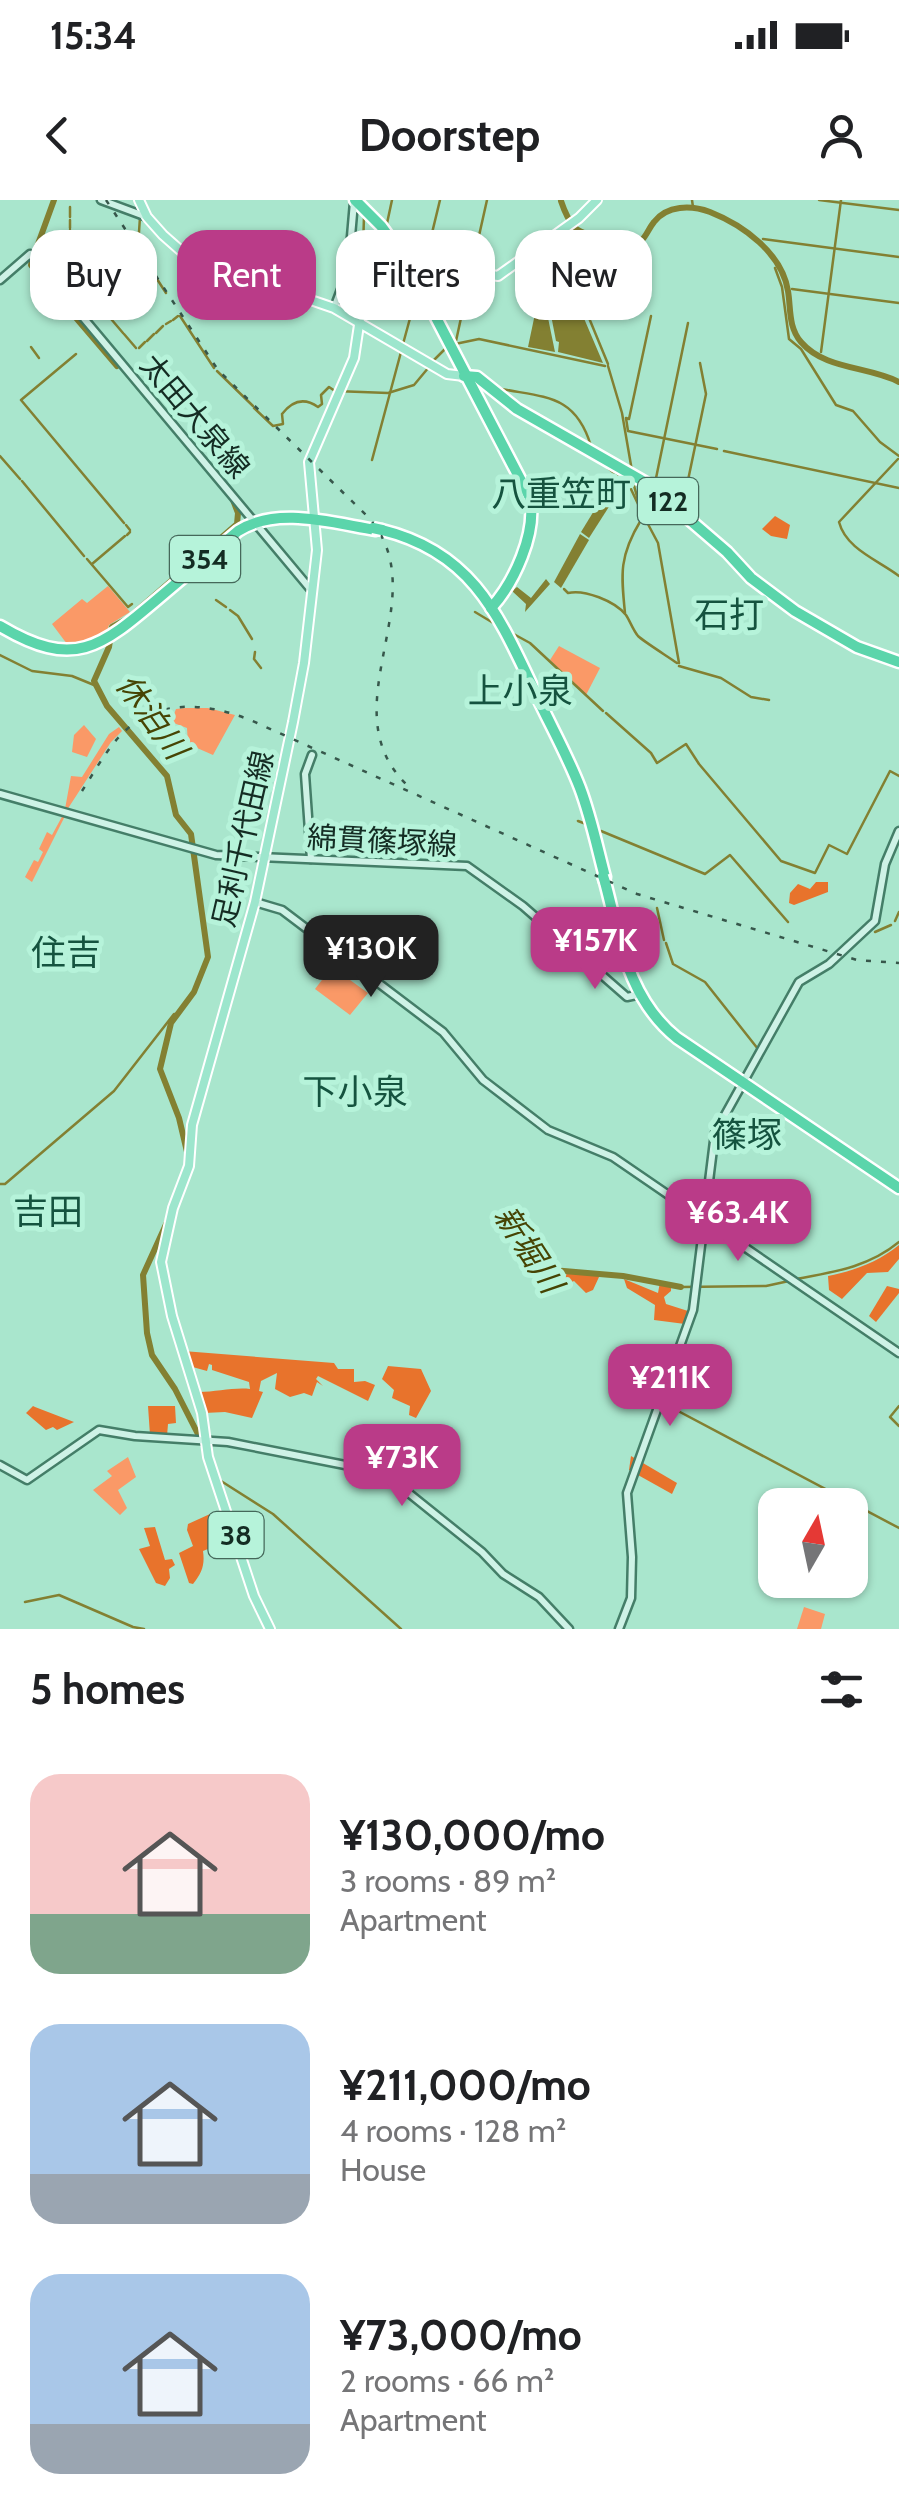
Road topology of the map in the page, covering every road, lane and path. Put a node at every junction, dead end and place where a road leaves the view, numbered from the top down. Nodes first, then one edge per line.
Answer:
1 (101, 200) edge
2 (139, 200) edge
3 (354, 200) edge
4 (597, 200) edge
5 (147, 217) junction
6 (384, 230) edge
7 (495, 276) edge
8 (0, 280) edge
9 (334, 308) junction
10 (436, 320) edge
11 (359, 322) junction
12 (466, 376) junction
13 (314, 520) junction
14 (254, 521) junction
15 (312, 591) junction
16 (492, 606) junction
17 (0, 625) edge
18 (899, 662) edge
19 (312, 755) dead end
20 (0, 794) edge
21 (899, 831) edge
22 (265, 857) junction
23 (311, 859) junction
24 (255, 902) junction
25 (640, 994) junction
26 (744, 1081) junction
27 (899, 1187) edge
28 (704, 1219) junction
29 (899, 1354) edge
30 (203, 1440) junction
31 (0, 1465) edge
32 (270, 1629) edge
33 (569, 1629) edge
34 (620, 1629) edge

1 - 5 main road
2 - 5 main road
3 - 6 highway, 122
3 - 9 main road
4 - 7 main road
5 - 9 main road
8 - 14 main road, 太田大泉線
9 - 11 main road
10 - 12 highway, 122
11 - 12 main road
11 - 13 main road, 足利千代田線 / 38
12 - 16 highway, 122
12 - 18 highway, 122
13 - 14 highway, 354
13 - 15 main road, 足利千代田線 / 38
13 - 16 highway, 354
14 - 15 main road, 太田大泉線
14 - 17 highway, 354
15 - 22 main road, 足利千代田線 / 38
16 - 25 highway, 354
19 - 23 main road
20 - 22 main road, 綿貫篠塚線
21 - 26 main road
22 - 23 main road, 綿貫篠塚線
22 - 24 main road, 足利千代田線 / 38
23 - 25 main road, 綿貫篠塚線
24 - 28 main road
24 - 30 main road, 足利千代田線 / 38
25 - 26 highway, 354
26 - 27 highway, 354
26 - 28 main road
28 - 29 main road
28 - 34 main road
30 - 31 main road
30 - 32 main road, 足利千代田線 / 38
30 - 33 main road

